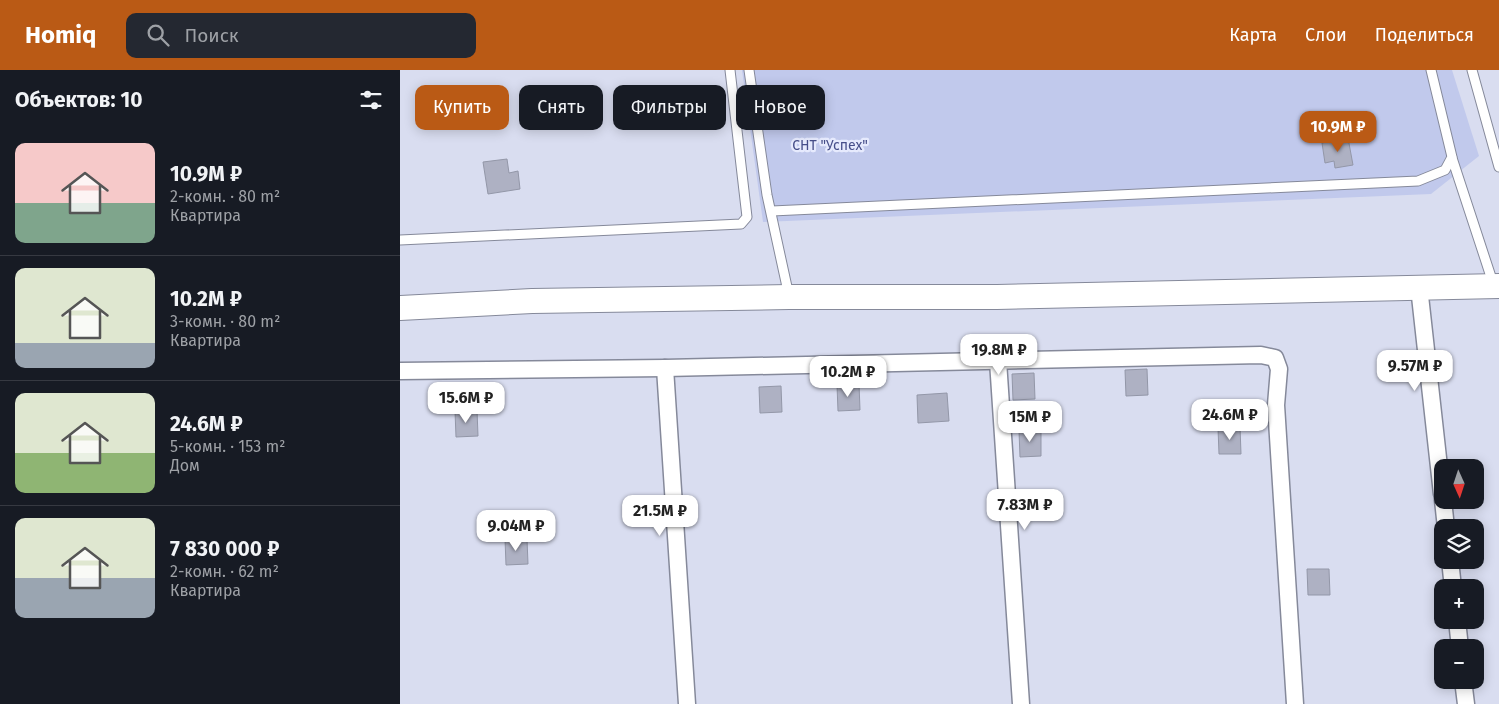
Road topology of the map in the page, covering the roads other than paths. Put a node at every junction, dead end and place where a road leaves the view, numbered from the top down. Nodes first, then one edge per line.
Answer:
1 (730, 70) edge
2 (749, 70) edge
3 (1431, 70) edge
4 (1472, 70) edge
5 (1496, 143) edge
6 (1452, 157) junction
7 (1499, 167) edge
8 (772, 211) junction
9 (400, 240) edge
10 (1497, 286) edge
11 (1419, 287) junction
12 (789, 297) junction
13 (400, 308) edge
14 (998, 360) junction
15 (665, 368) junction
16 (400, 371) edge
17 (1438, 459) edge
18 (1464, 689) edge
19 (687, 704) edge
20 (1021, 704) edge
21 (1295, 704) edge
22 (1466, 704) edge

1 - 9 lane
2 - 8 lane
3 - 6 lane
4 - 5 lane
5 - 7 lane
6 - 8 lane
6 - 10 lane
8 - 12 lane
10 - 11 street
11 - 12 street
11 - 17 street
12 - 13 street
14 - 15 street
14 - 20 street
14 - 21 street
15 - 16 street
15 - 19 street
18 - 22 street

